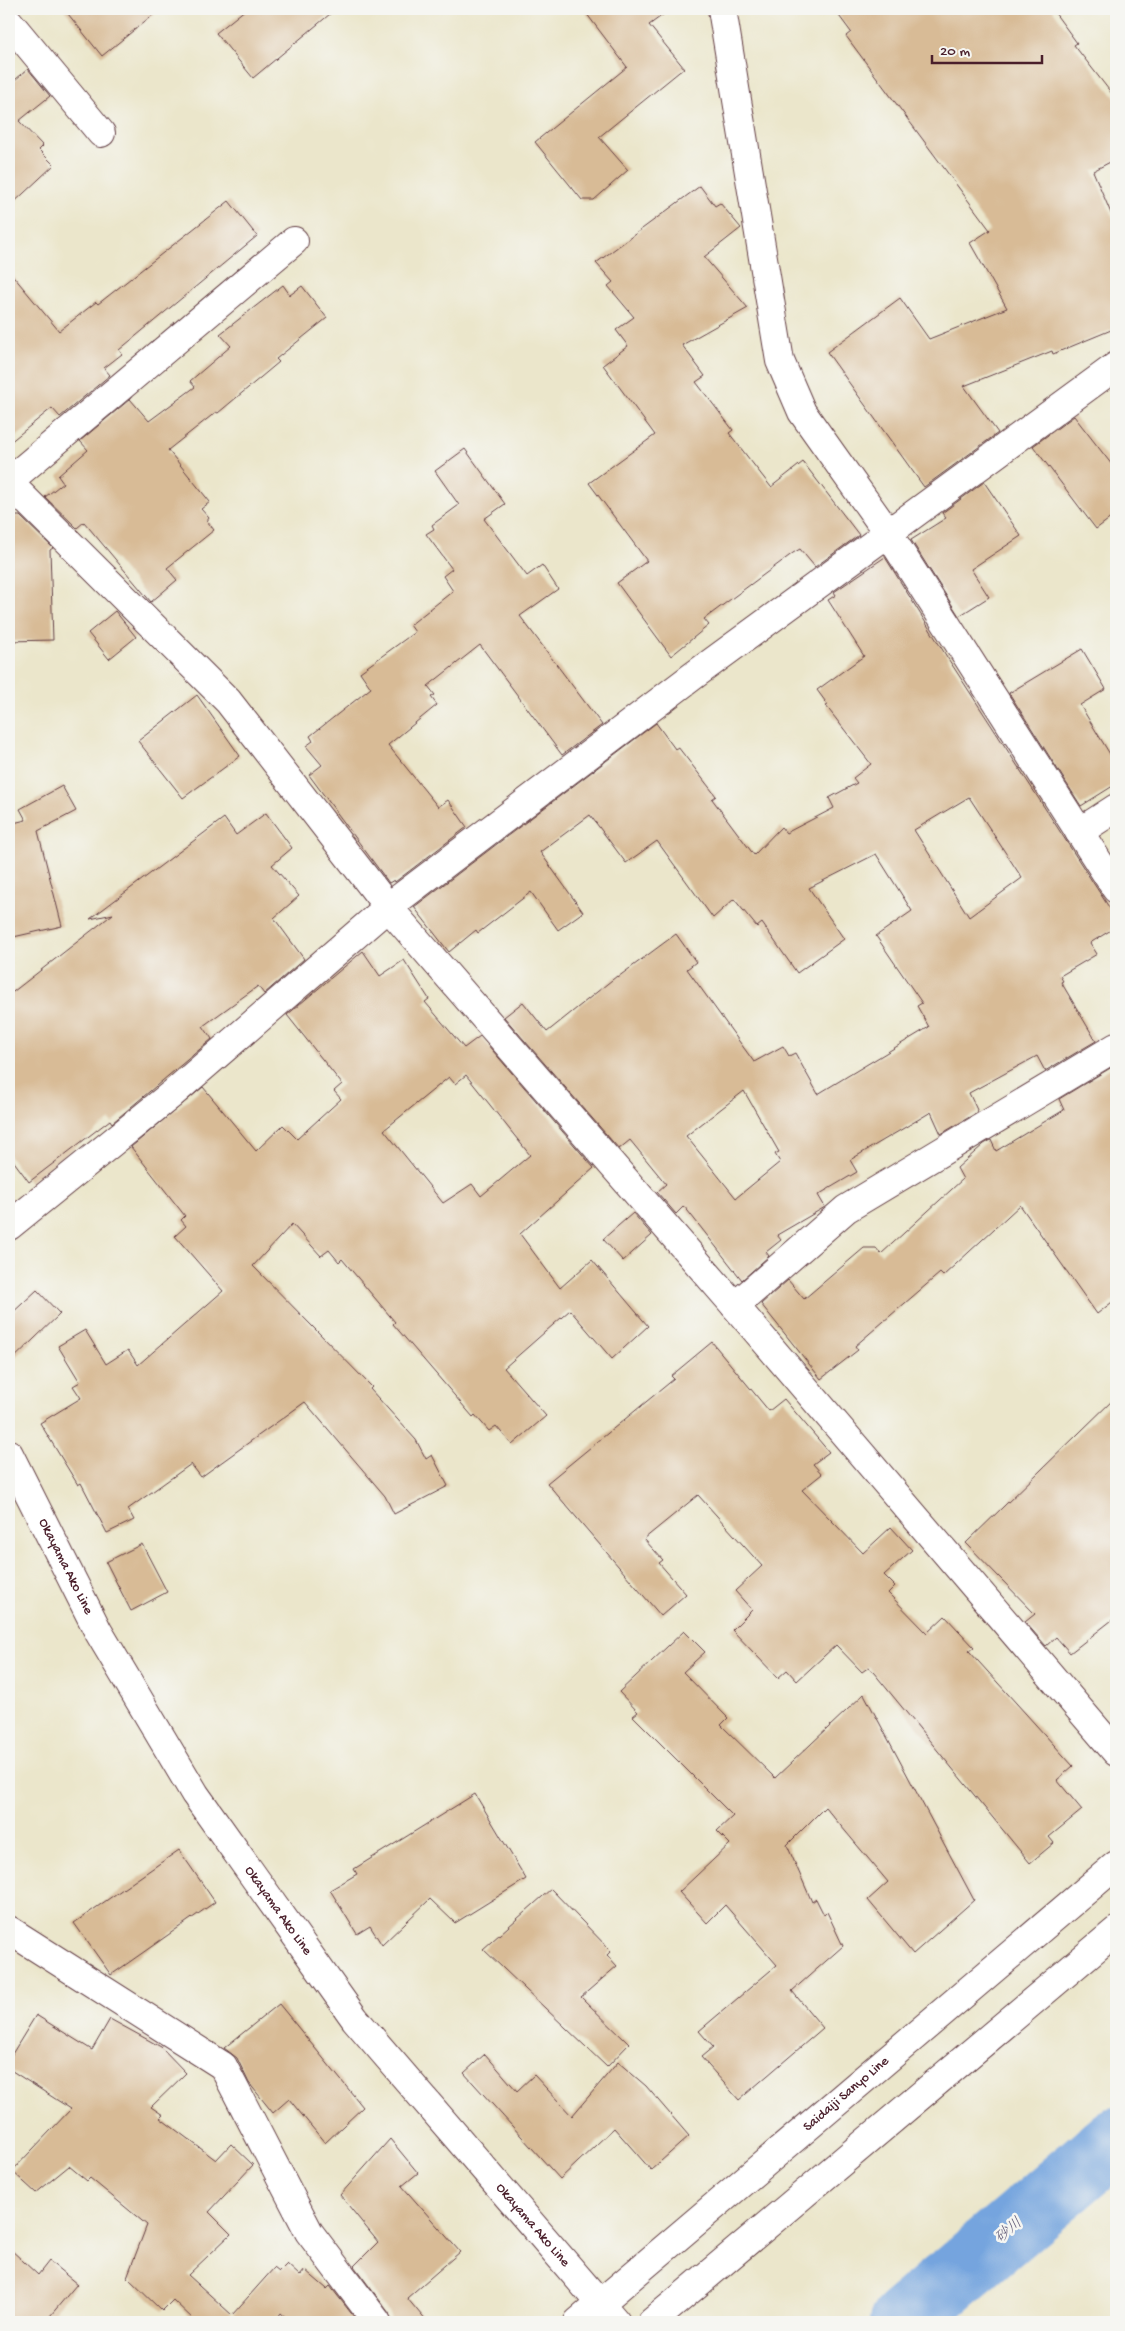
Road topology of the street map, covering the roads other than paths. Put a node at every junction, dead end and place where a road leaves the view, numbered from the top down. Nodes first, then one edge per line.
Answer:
1 (722, 9) edge
2 (11, 28) edge
3 (101, 133) dead end
4 (294, 241) dead end
5 (1116, 366) edge
6 (9, 482) edge
7 (888, 533) junction
8 (1116, 808) edge
9 (1078, 832) junction
10 (1116, 889) edge
11 (388, 907) junction
12 (1116, 1046) edge
13 (9, 1226) edge
14 (735, 1306) junction
15 (9, 1454) edge
16 (1116, 1752) edge
17 (1116, 1864) edge
18 (1116, 1931) edge
19 (12, 1940) edge
20 (608, 2313) edge
21 (377, 2322) edge
22 (578, 2322) edge
23 (652, 2322) edge

1 - 7 street
2 - 3 street
4 - 6 street
5 - 7 street
6 - 11 street
7 - 9 street
7 - 11 street
8 - 9 street
9 - 10 street
11 - 13 street
11 - 14 street
12 - 14 street
14 - 16 street
15 - 20 street, Okayama Ako Line
17 - 20 street, Saidaiji Sanyo Line
18 - 23 street
19 - 21 street
20 - 22 street, Saidaiji Sanyo Line

